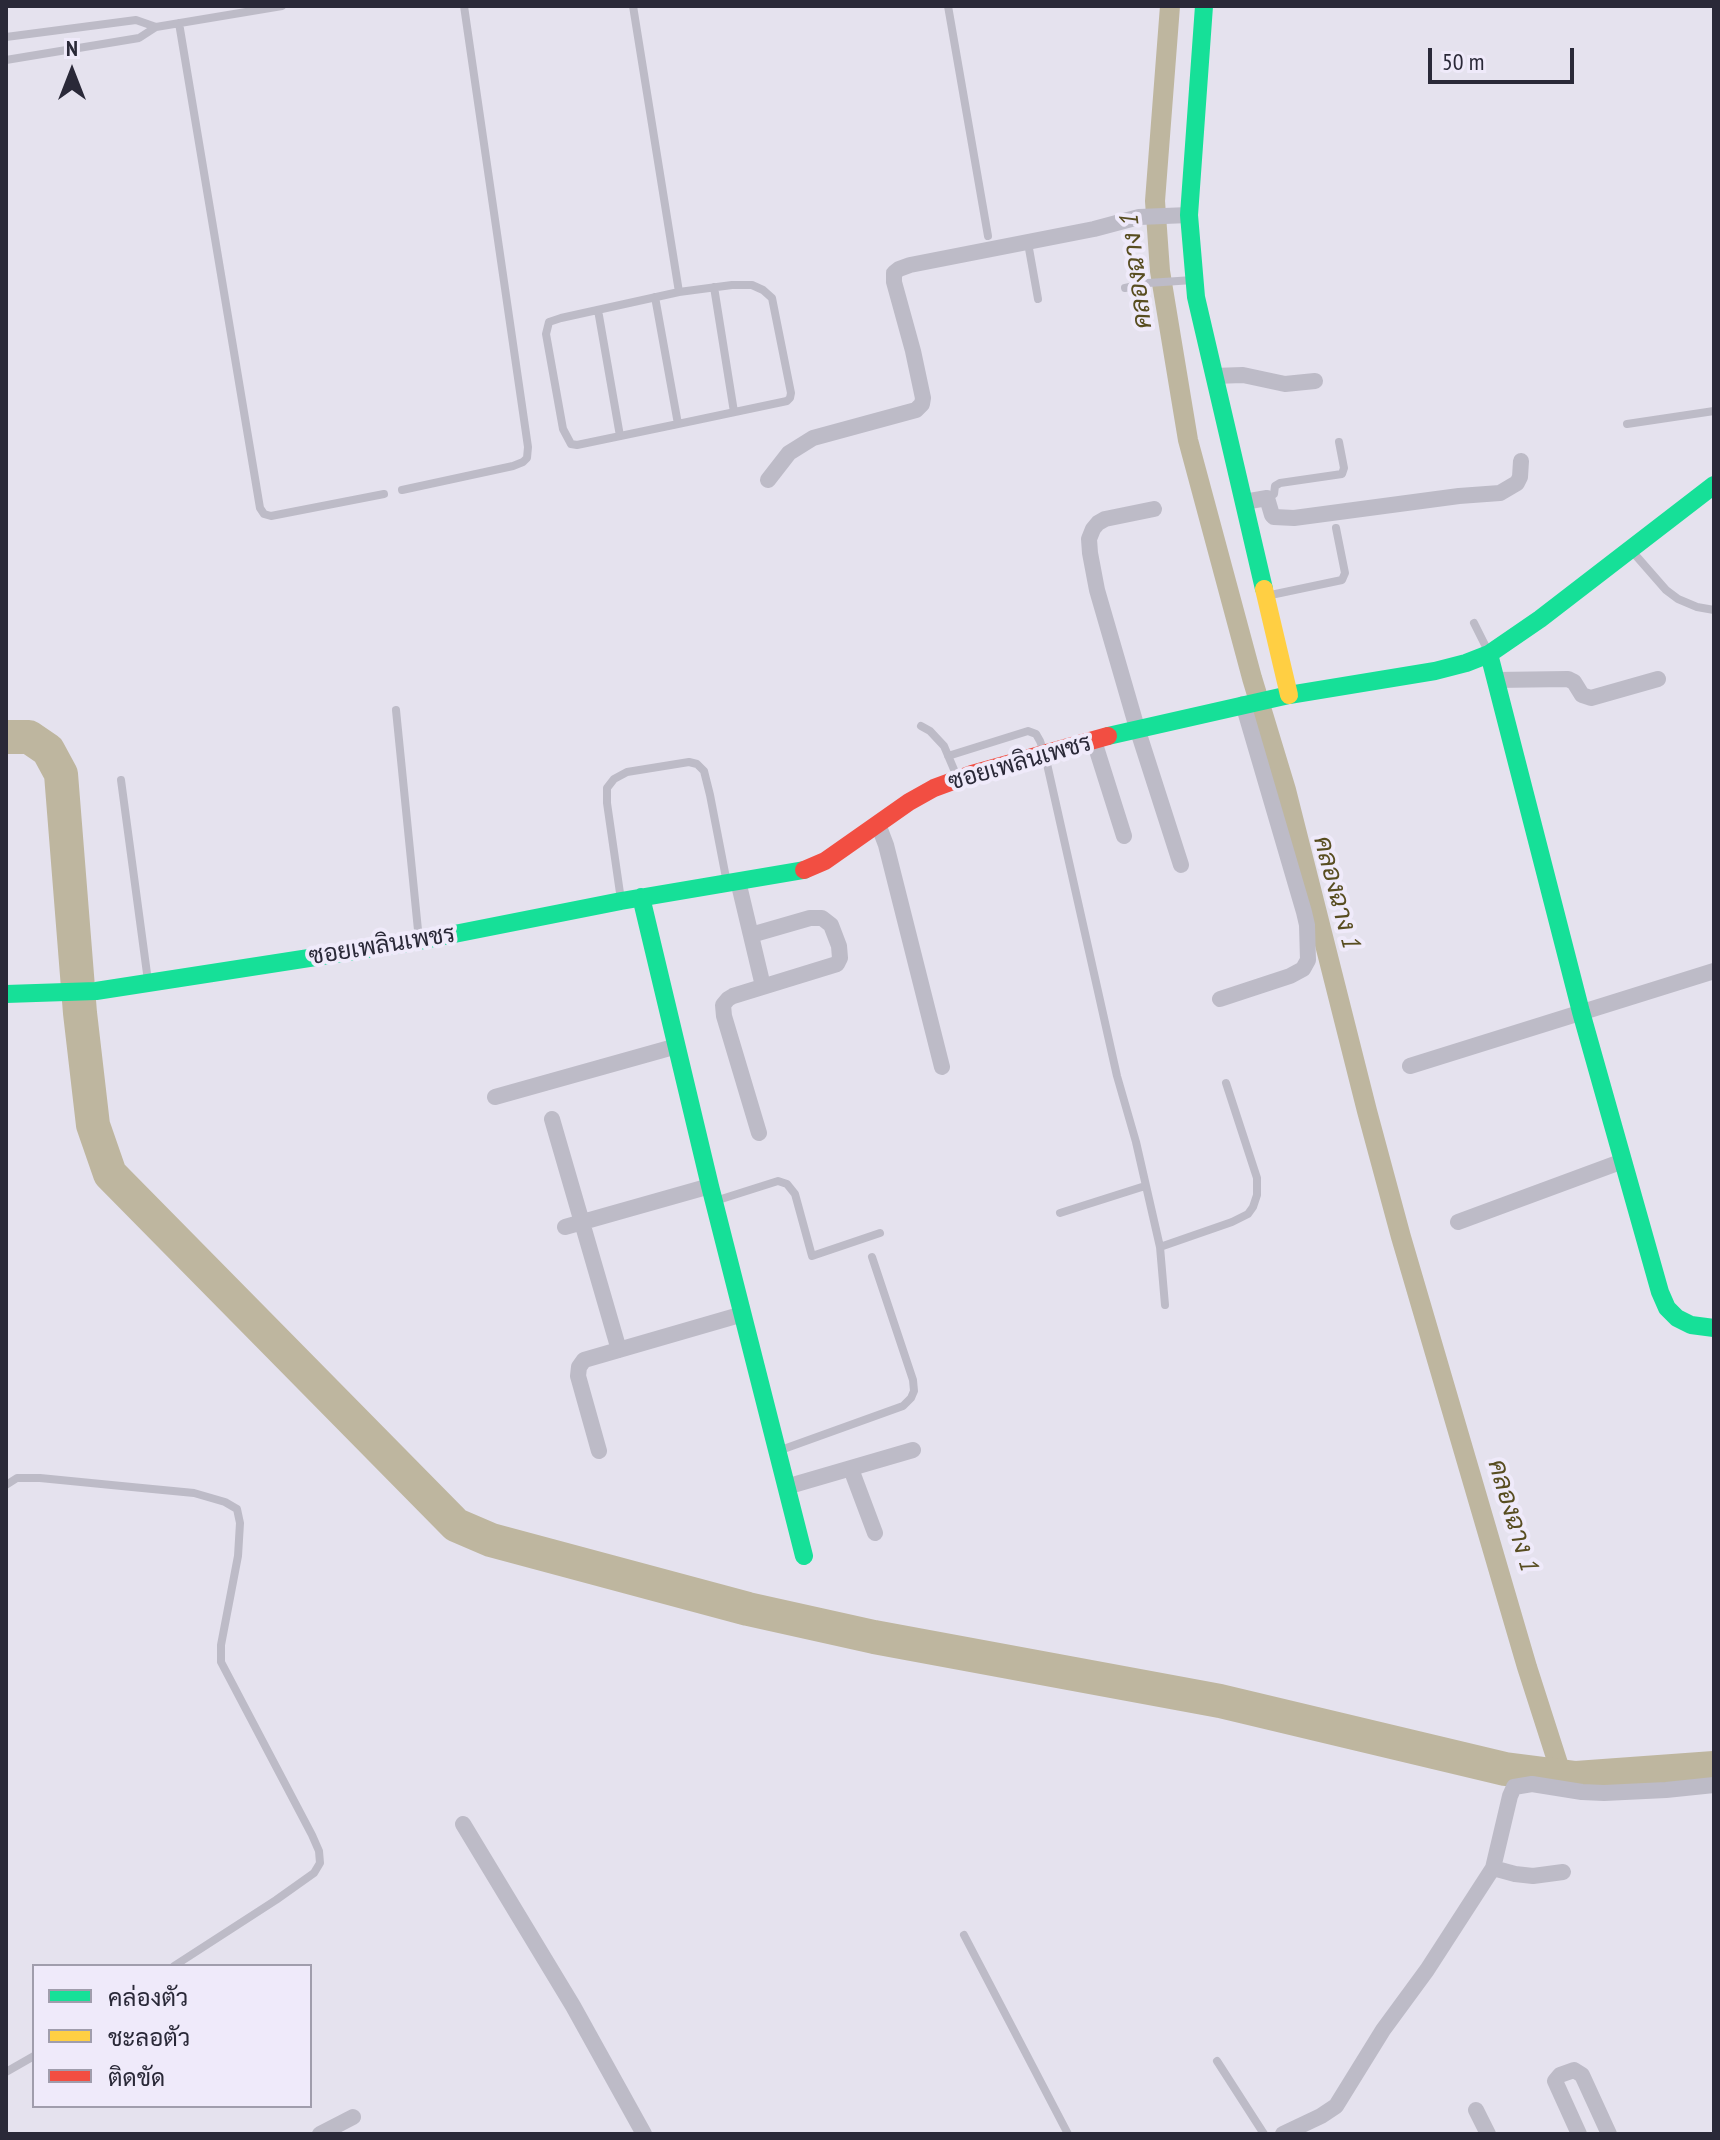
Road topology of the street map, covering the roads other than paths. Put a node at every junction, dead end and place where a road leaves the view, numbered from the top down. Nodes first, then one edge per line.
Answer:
1 (282, 6) edge
2 (464, 6) edge
3 (633, 6) edge
4 (948, 6) edge
5 (1204, 6) edge
6 (179, 23) junction
7 (156, 27) junction
8 (6, 37) edge
9 (6, 60) edge
10 (1184, 214) junction
11 (988, 236) dead end
12 (1028, 243) junction
13 (1189, 280) junction
14 (714, 287) junction
15 (1125, 288) dead end
16 (679, 292) junction
17 (655, 297) junction
18 (1038, 299) dead end
19 (598, 310) junction
20 (1214, 376) junction
21 (1315, 381) dead end
22 (1714, 411) edge
23 (734, 412) junction
24 (678, 424) junction
25 (1627, 424) dead end
26 (620, 436) junction
27 (1339, 442) dead end
28 (1521, 461) dead end
29 (768, 480) dead end
30 (1714, 485) edge
31 (402, 490) dead end
32 (384, 494) dead end
33 (1267, 498) junction
34 (1244, 502) junction
35 (1154, 509) dead end
36 (1336, 528) dead end
37 (1631, 550) junction
38 (1266, 597) junction
39 (1714, 610) edge
40 (1474, 623) dead end
41 (1489, 654) junction
42 (1658, 679) dead end
43 (1495, 680) junction
44 (1289, 695) junction
45 (1244, 704) junction
46 (396, 710) dead end
47 (921, 726) dead end
48 (1137, 728) junction
49 (1094, 741) junction
50 (1045, 755) junction
51 (948, 756) junction
52 (958, 779) junction
53 (121, 780) dead end
54 (878, 824) junction
55 (1124, 836) dead end
56 (1181, 865) dead end
57 (732, 882) junction
58 (641, 897) junction
59 (621, 901) junction
60 (751, 935) junction
61 (419, 941) junction
62 (1714, 971) edge
63 (6, 980) edge
64 (148, 982) junction
65 (763, 986) junction
66 (6, 994) edge
67 (1220, 999) dead end
68 (1581, 1012) junction
69 (677, 1046) junction
70 (1410, 1066) dead end
71 (942, 1067) dead end
72 (1226, 1083) dead end
73 (495, 1097) dead end
74 (552, 1119) dead end
75 (759, 1133) dead end
76 (1623, 1161) junction
77 (1145, 1186) junction
78 (712, 1194) junction
79 (1060, 1213) dead end
80 (582, 1222) junction
81 (1458, 1222) dead end
82 (565, 1227) dead end
83 (880, 1233) dead end
84 (1160, 1247) junction
85 (872, 1257) dead end
86 (1165, 1305) dead end
87 (743, 1314) junction
88 (1714, 1328) edge
89 (619, 1350) junction
90 (913, 1450) dead end
91 (599, 1451) dead end
92 (777, 1452) junction
93 (851, 1469) junction
94 (6, 1485) edge
95 (786, 1487) junction
96 (875, 1533) dead end
97 (804, 1556) dead end
98 (1714, 1785) edge
99 (463, 1824) dead end
100 (1493, 1868) junction
101 (1563, 1872) dead end
102 (964, 1935) dead end
103 (177, 1964) edge
104 (32, 2057) edge
105 (1217, 2061) dead end
106 (6, 2072) edge
107 (1476, 2110) dead end
108 (353, 2117) dead end
109 (320, 2134) edge
110 (644, 2134) edge
111 (1068, 2134) edge
112 (1264, 2134) edge
113 (1283, 2134) edge
114 (1488, 2134) edge
115 (1579, 2134) edge
116 (1609, 2134) edge

1 - 6 lane
2 - 31 lane
3 - 16 lane
4 - 11 lane
5 - 10 street
6 - 7 lane
6 - 32 lane
7 - 8 lane
7 - 9 lane
10 - 12 street
10 - 13 street
12 - 18 lane
12 - 29 street
13 - 15 lane
13 - 20 street
14 - 16 lane
14 - 23 lane
14 - 23 lane
16 - 17 lane
17 - 19 lane
17 - 24 lane
19 - 26 lane
19 - 26 lane
20 - 21 street
20 - 34 street
22 - 25 lane
23 - 24 lane
24 - 26 lane
27 - 33 lane
28 - 33 street
30 - 37 street, ซอยเพลินเพชร
33 - 34 street
34 - 38 street
35 - 48 street
36 - 38 lane
37 - 39 lane
37 - 41 street, ซอยเพลินเพชร
38 - 44 street
40 - 41 lane
41 - 43 street
41 - 44 street, ซอยเพลินเพชร
42 - 43 street
43 - 68 street
44 - 45 street, ซอยเพลินเพชร
45 - 48 street, ซอยเพลินเพชร
45 - 67 street
46 - 61 lane
47 - 51 lane
48 - 49 street, ซอยเพลินเพชร
48 - 56 street
49 - 50 street, ซอยเพลินเพชร
49 - 55 street
50 - 51 lane
50 - 52 street, ซอยเพลินเพชร
50 - 77 lane
51 - 52 lane
52 - 54 street, ซอยเพลินเพชร
53 - 64 lane
54 - 57 street, ซอยเพลินเพชร
54 - 71 street
57 - 58 street, ซอยเพลินเพชร
57 - 59 lane
57 - 60 street
58 - 59 street, ซอยเพลินเพชร
58 - 69 street
59 - 61 street, ซอยเพลินเพชร
60 - 65 street
60 - 65 street
61 - 64 street, ซอยเพลินเพชร
62 - 68 street
63 - 66 lane
64 - 66 street, ซอยเพลินเพชร
65 - 75 street
68 - 70 street
68 - 76 street
69 - 73 street
69 - 78 street
72 - 84 lane
74 - 80 street
76 - 81 street
76 - 88 street
77 - 79 lane
77 - 84 lane
78 - 80 street
78 - 83 lane
78 - 87 street
80 - 82 street
80 - 89 street
84 - 86 lane
85 - 92 lane
87 - 89 street
87 - 92 street
89 - 91 street
90 - 93 street
92 - 95 street
93 - 95 street
93 - 96 street
94 - 103 lane
95 - 97 street
98 - 100 street
99 - 110 street
100 - 101 street
100 - 113 street
102 - 111 lane
104 - 106 lane
105 - 112 lane
107 - 114 street
108 - 109 street
115 - 116 street

